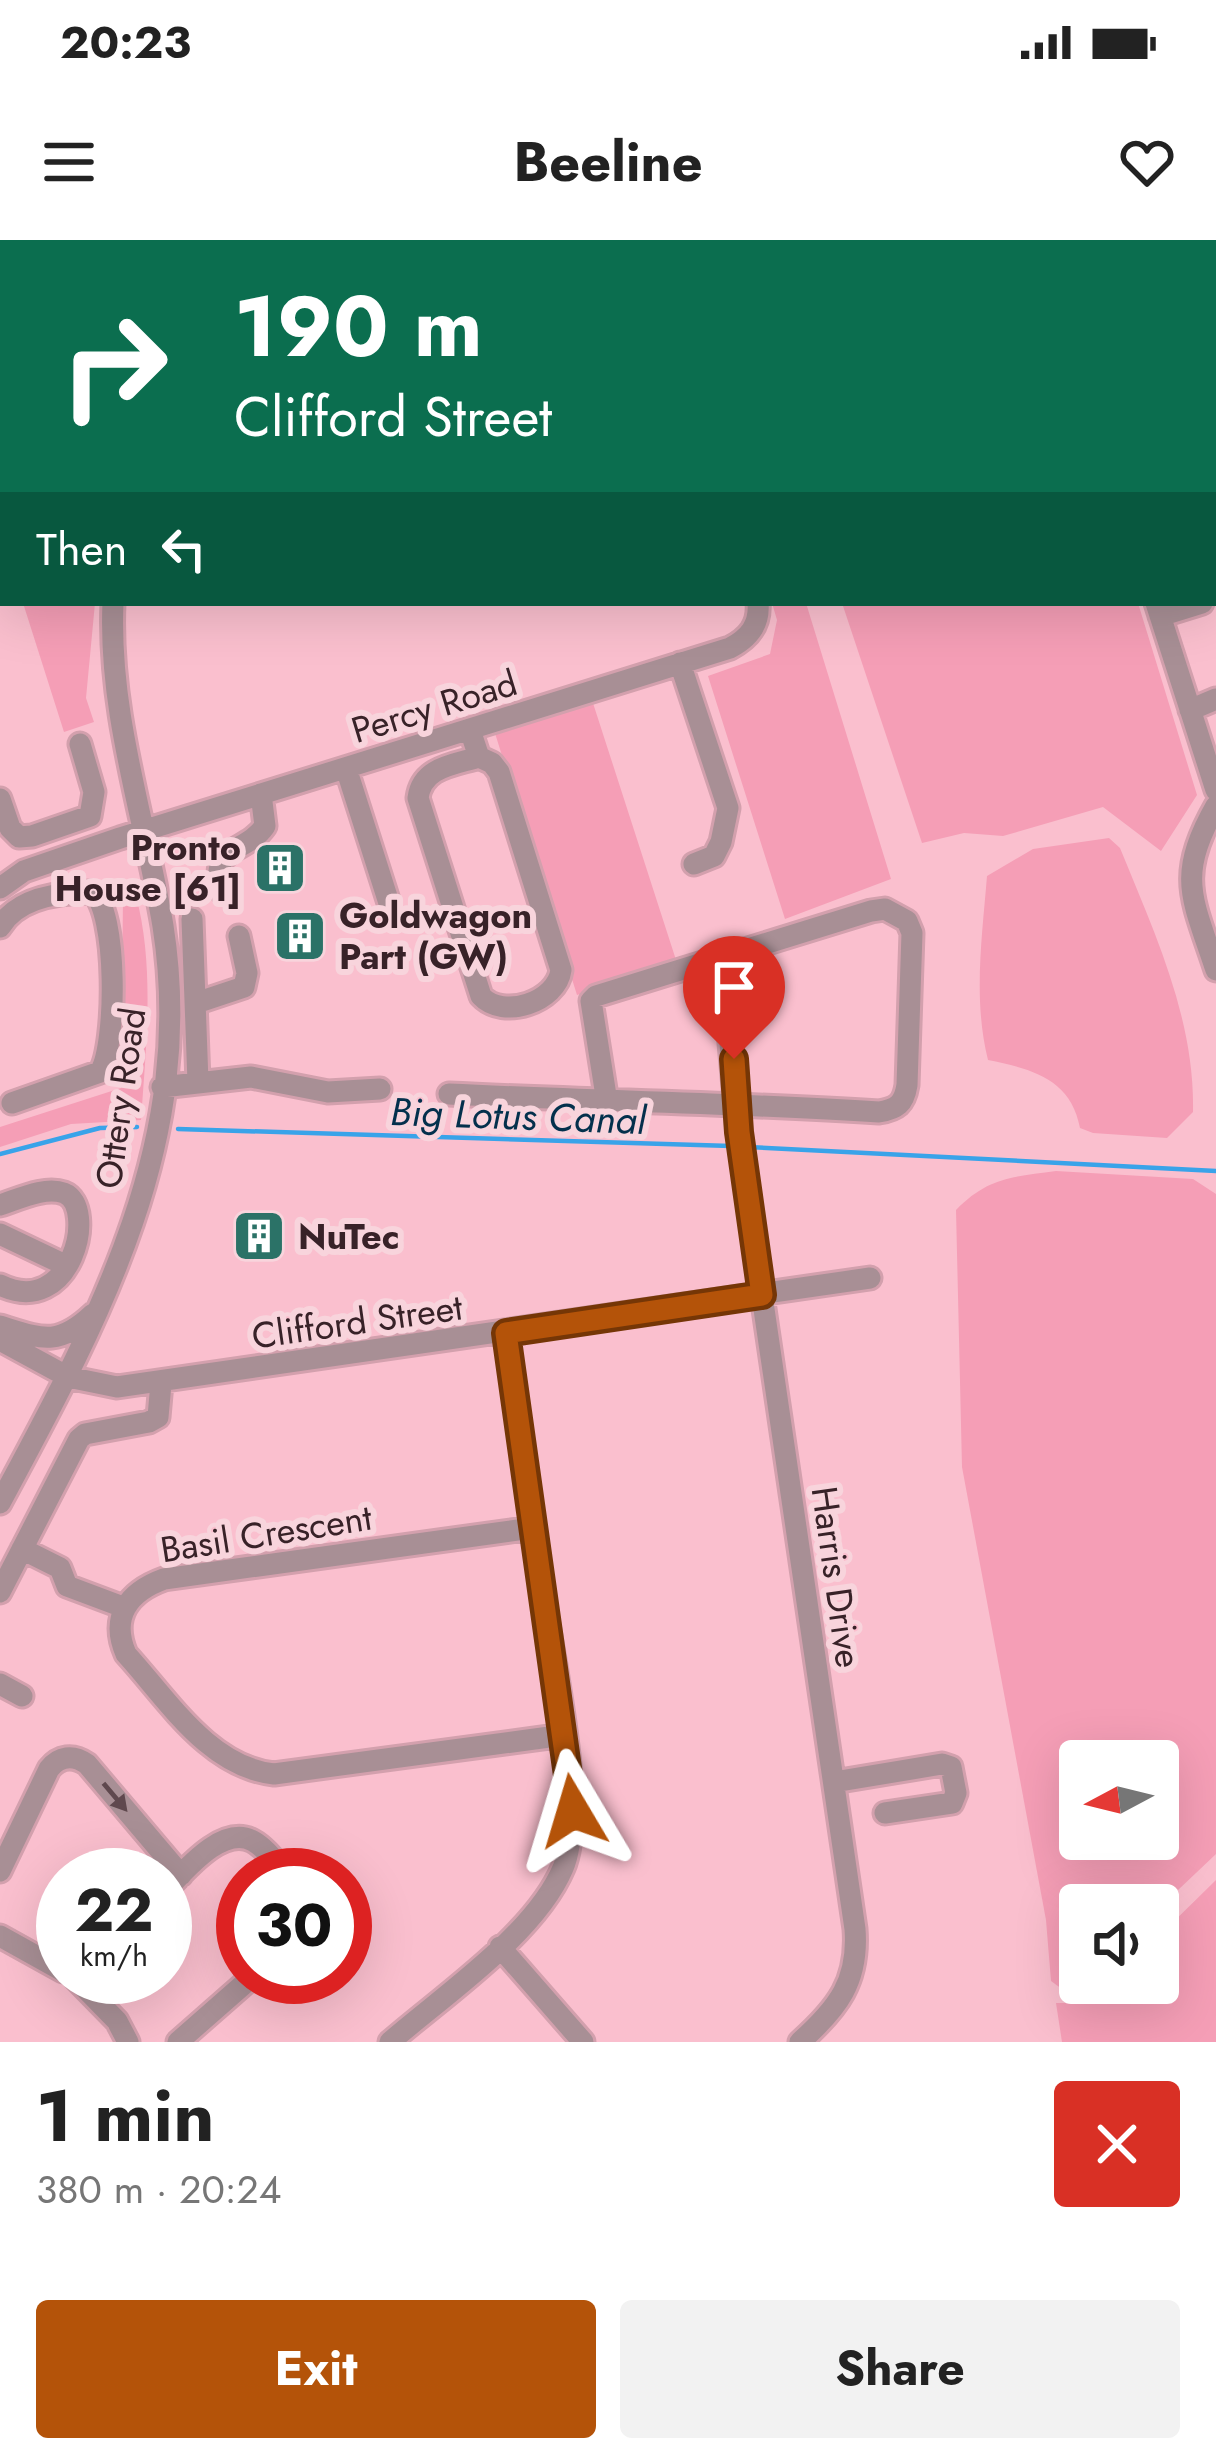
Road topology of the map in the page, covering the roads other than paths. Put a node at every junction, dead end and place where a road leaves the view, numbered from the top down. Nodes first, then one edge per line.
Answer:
1 (113, 606) edge
2 (758, 606) edge
3 (1158, 610) edge
4 (680, 663) junction
5 (1216, 699) edge
6 (1190, 710) junction
7 (470, 730) junction
8 (80, 744) dead end
9 (479, 757) junction
10 (346, 768) junction
11 (1216, 790) edge
12 (262, 794) junction
13 (0, 799) edge
14 (1216, 806) edge
15 (143, 831) junction
16 (32, 836) junction
17 (41, 864) junction
18 (694, 864) dead end
19 (0, 888) edge
20 (222, 892) dead end
21 (388, 903) dead end
22 (192, 919) dead end
23 (0, 927) edge
24 (239, 936) dead end
25 (710, 962) junction
26 (1216, 970) edge
27 (196, 1003) junction
28 (198, 1082) junction
29 (162, 1087) junction
30 (380, 1089) dead end
31 (449, 1094) dead end
32 (607, 1102) junction
33 (736, 1102) junction
34 (12, 1103) dead end
35 (0, 1205) edge
36 (0, 1234) edge
37 (65, 1265) junction
38 (870, 1278) dead end
39 (0, 1285) edge
40 (762, 1295) junction
41 (102, 1306) junction
42 (0, 1326) edge
43 (506, 1333) junction
44 (0, 1340) edge
45 (68, 1377) junction
46 (160, 1383) junction
47 (0, 1503) edge
48 (532, 1528) junction
49 (22, 1549) junction
50 (0, 1592) edge
51 (123, 1607) junction
52 (0, 1684) edge
53 (22, 1696) dead end
54 (563, 1735) junction
55 (833, 1782) junction
56 (885, 1813) dead end
57 (148, 1848) edge
58 (262, 1848) edge
59 (192, 1867) edge
60 (0, 1871) edge
61 (0, 1936) edge
62 (500, 1947) junction
63 (36, 1955) edge
64 (102, 2004) edge
65 (221, 2004) edge
66 (128, 2042) edge
67 (178, 2042) edge
68 (390, 2042) edge
69 (583, 2042) edge
70 (800, 2042) edge

1 - 15 street, Ottery Road
2 - 4 street, Percy Road
3 - 6 street
4 - 7 street, Percy Road
4 - 18 street
5 - 6 street
6 - 11 street
7 - 9 street
7 - 10 street, Percy Road
8 - 16 street
9 - 9 street
10 - 12 street, Percy Road
10 - 21 street
12 - 15 street, Percy Road
12 - 20 street
13 - 16 street
14 - 26 street
15 - 17 street, Percy Road
15 - 29 street, Ottery Road
16 - 17 street
17 - 19 street, Percy Road
22 - 27 street
23 - 34 street
24 - 27 street
25 - 32 street
25 - 33 street, Harris Drive
25 - 33 street
27 - 28 street
28 - 29 street
28 - 30 street
29 - 41 street, Ottery Road
31 - 32 street
32 - 33 street
33 - 40 street, Harris Drive
35 - 37 street
36 - 37 street
37 - 39 street
38 - 40 street, Clifford Street
40 - 43 street, Clifford Street
40 - 55 street, Harris Drive
41 - 42 street
41 - 45 street, Ottery Road
43 - 46 street, Clifford Street
43 - 48 street
44 - 45 street, Clifford Street
45 - 46 street, Clifford Street
45 - 47 street, Ottery Road
46 - 49 street
48 - 51 street, Basil Crescent
48 - 54 street
49 - 50 street
49 - 51 street
51 - 54 street
52 - 53 street
54 - 62 street
55 - 56 street
55 - 70 street, Harris Drive
60 -> 57 street
58 - 59 street
61 - 63 street
62 - 68 street
62 - 69 street
64 - 66 street
65 - 67 street

